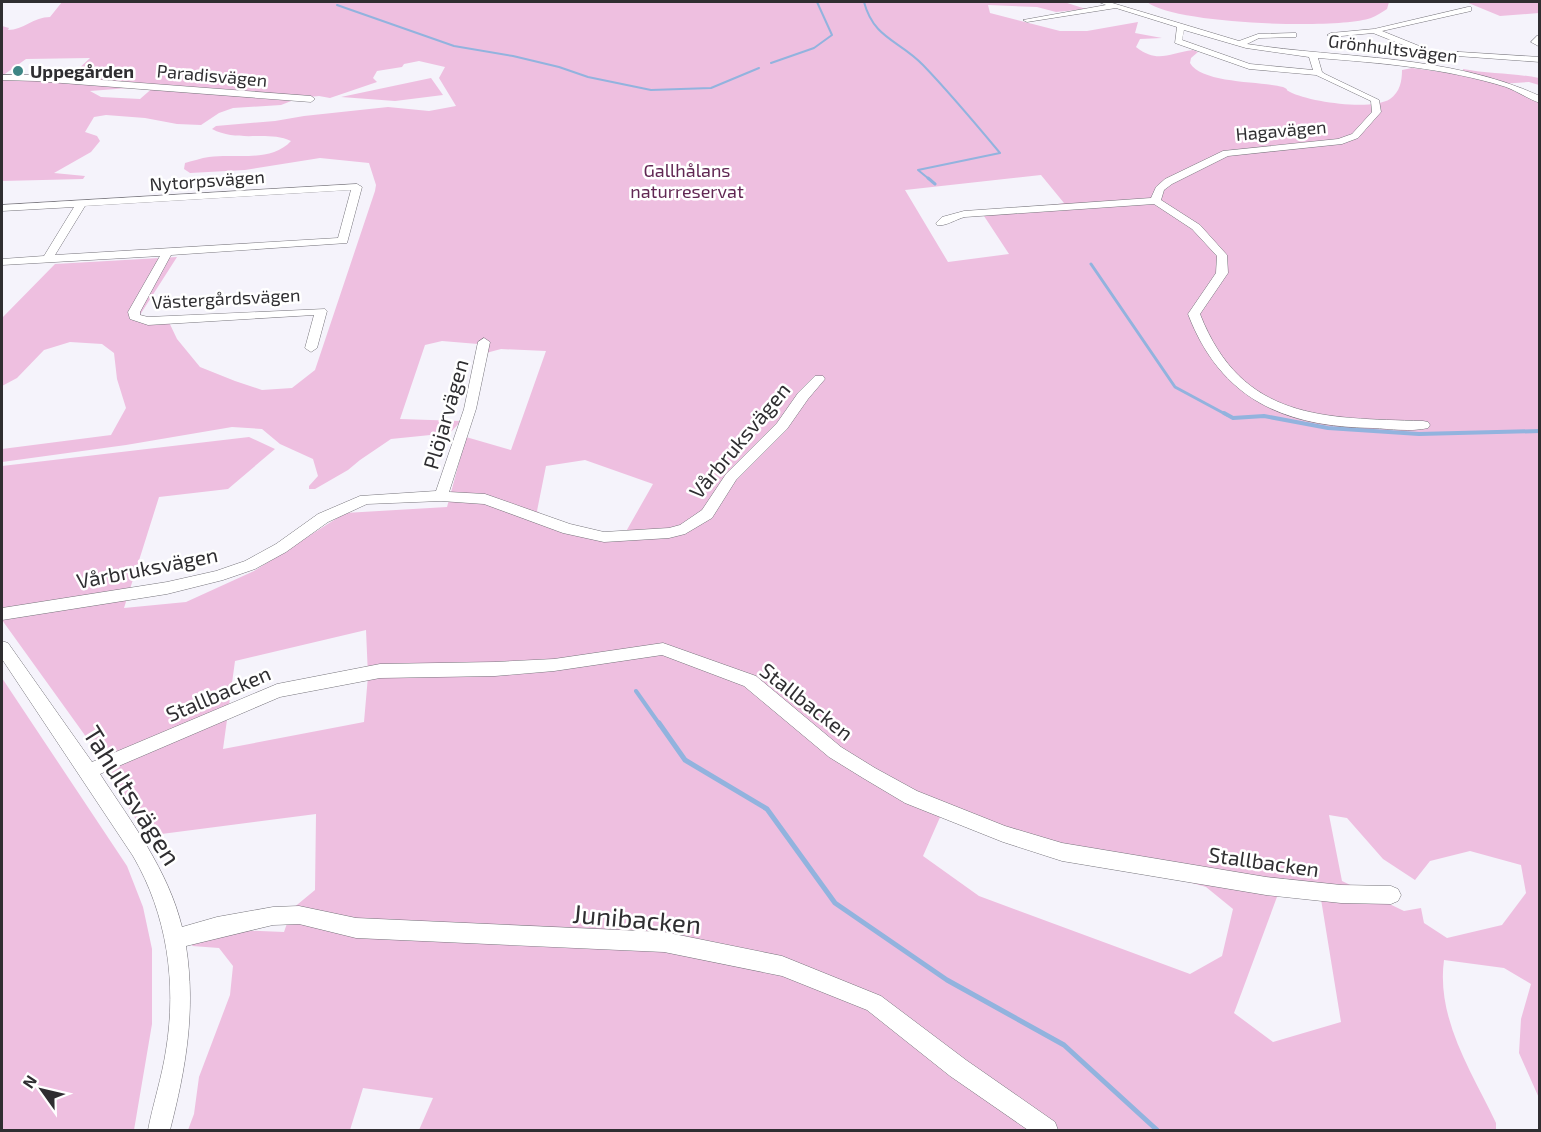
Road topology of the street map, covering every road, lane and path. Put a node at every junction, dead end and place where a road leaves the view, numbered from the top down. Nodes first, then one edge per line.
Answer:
1 (1103, 2) edge
2 (1116, 6) junction
3 (1468, 9) dead end
4 (1027, 20) dead end
5 (1181, 27) junction
6 (1374, 31) junction
7 (1293, 35) dead end
8 (1331, 35) dead end
9 (1539, 38) edge
10 (1239, 44) junction
11 (1539, 45) edge
12 (1460, 54) dead end
13 (1312, 55) junction
14 (1539, 60) edge
15 (1395, 62) junction
16 (1318, 73) junction
17 (2, 78) edge
18 (311, 99) dead end
19 (1539, 100) edge
20 (1156, 201) junction
21 (81, 204) junction
22 (2, 208) edge
23 (941, 223) dead end
24 (167, 252) junction
25 (48, 258) junction
26 (2, 262) edge
27 (484, 342) dead end
28 (311, 348) dead end
29 (819, 379) dead end
30 (1423, 424) dead end
31 (441, 496) junction
32 (2, 614) edge
33 (2, 647) edge
34 (89, 771) junction
35 (1391, 895) dead end
36 (175, 939) junction
37 (159, 1131) edge
38 (1047, 1131) edge

1 - 2 street, Grönhultsvägen
2 - 4 street
2 - 5 street, Grönhultsvägen
3 - 6 street
5 - 10 street, Grönhultsvägen
5 - 16 street, Hagavägen
6 - 8 street
6 - 15 street
7 - 10 street
9 - 11 street
10 - 13 street, Grönhultsvägen
12 - 14 street
13 - 15 street, Grönhultsvägen
13 - 16 street
15 - 19 street, Grönhultsvägen
16 - 20 street, Hagavägen
17 - 18 street, Paradisvägen
20 - 23 street
20 - 30 street
21 - 22 street, Nytorpsvägen
21 - 24 street, Nytorpsvägen
21 - 25 street
24 - 25 street
24 - 28 street, Västergårdsvägen
25 - 26 street
27 - 31 street, Plöjarvägen
29 - 31 street, Vårbruksvägen
31 - 32 street, Vårbruksvägen
33 - 34 street, Tahultsvägen
34 - 35 street, Stallbacken
34 - 36 street, Tahultsvägen
36 - 37 street, Tahultsvägen
36 - 38 street, Junibacken

